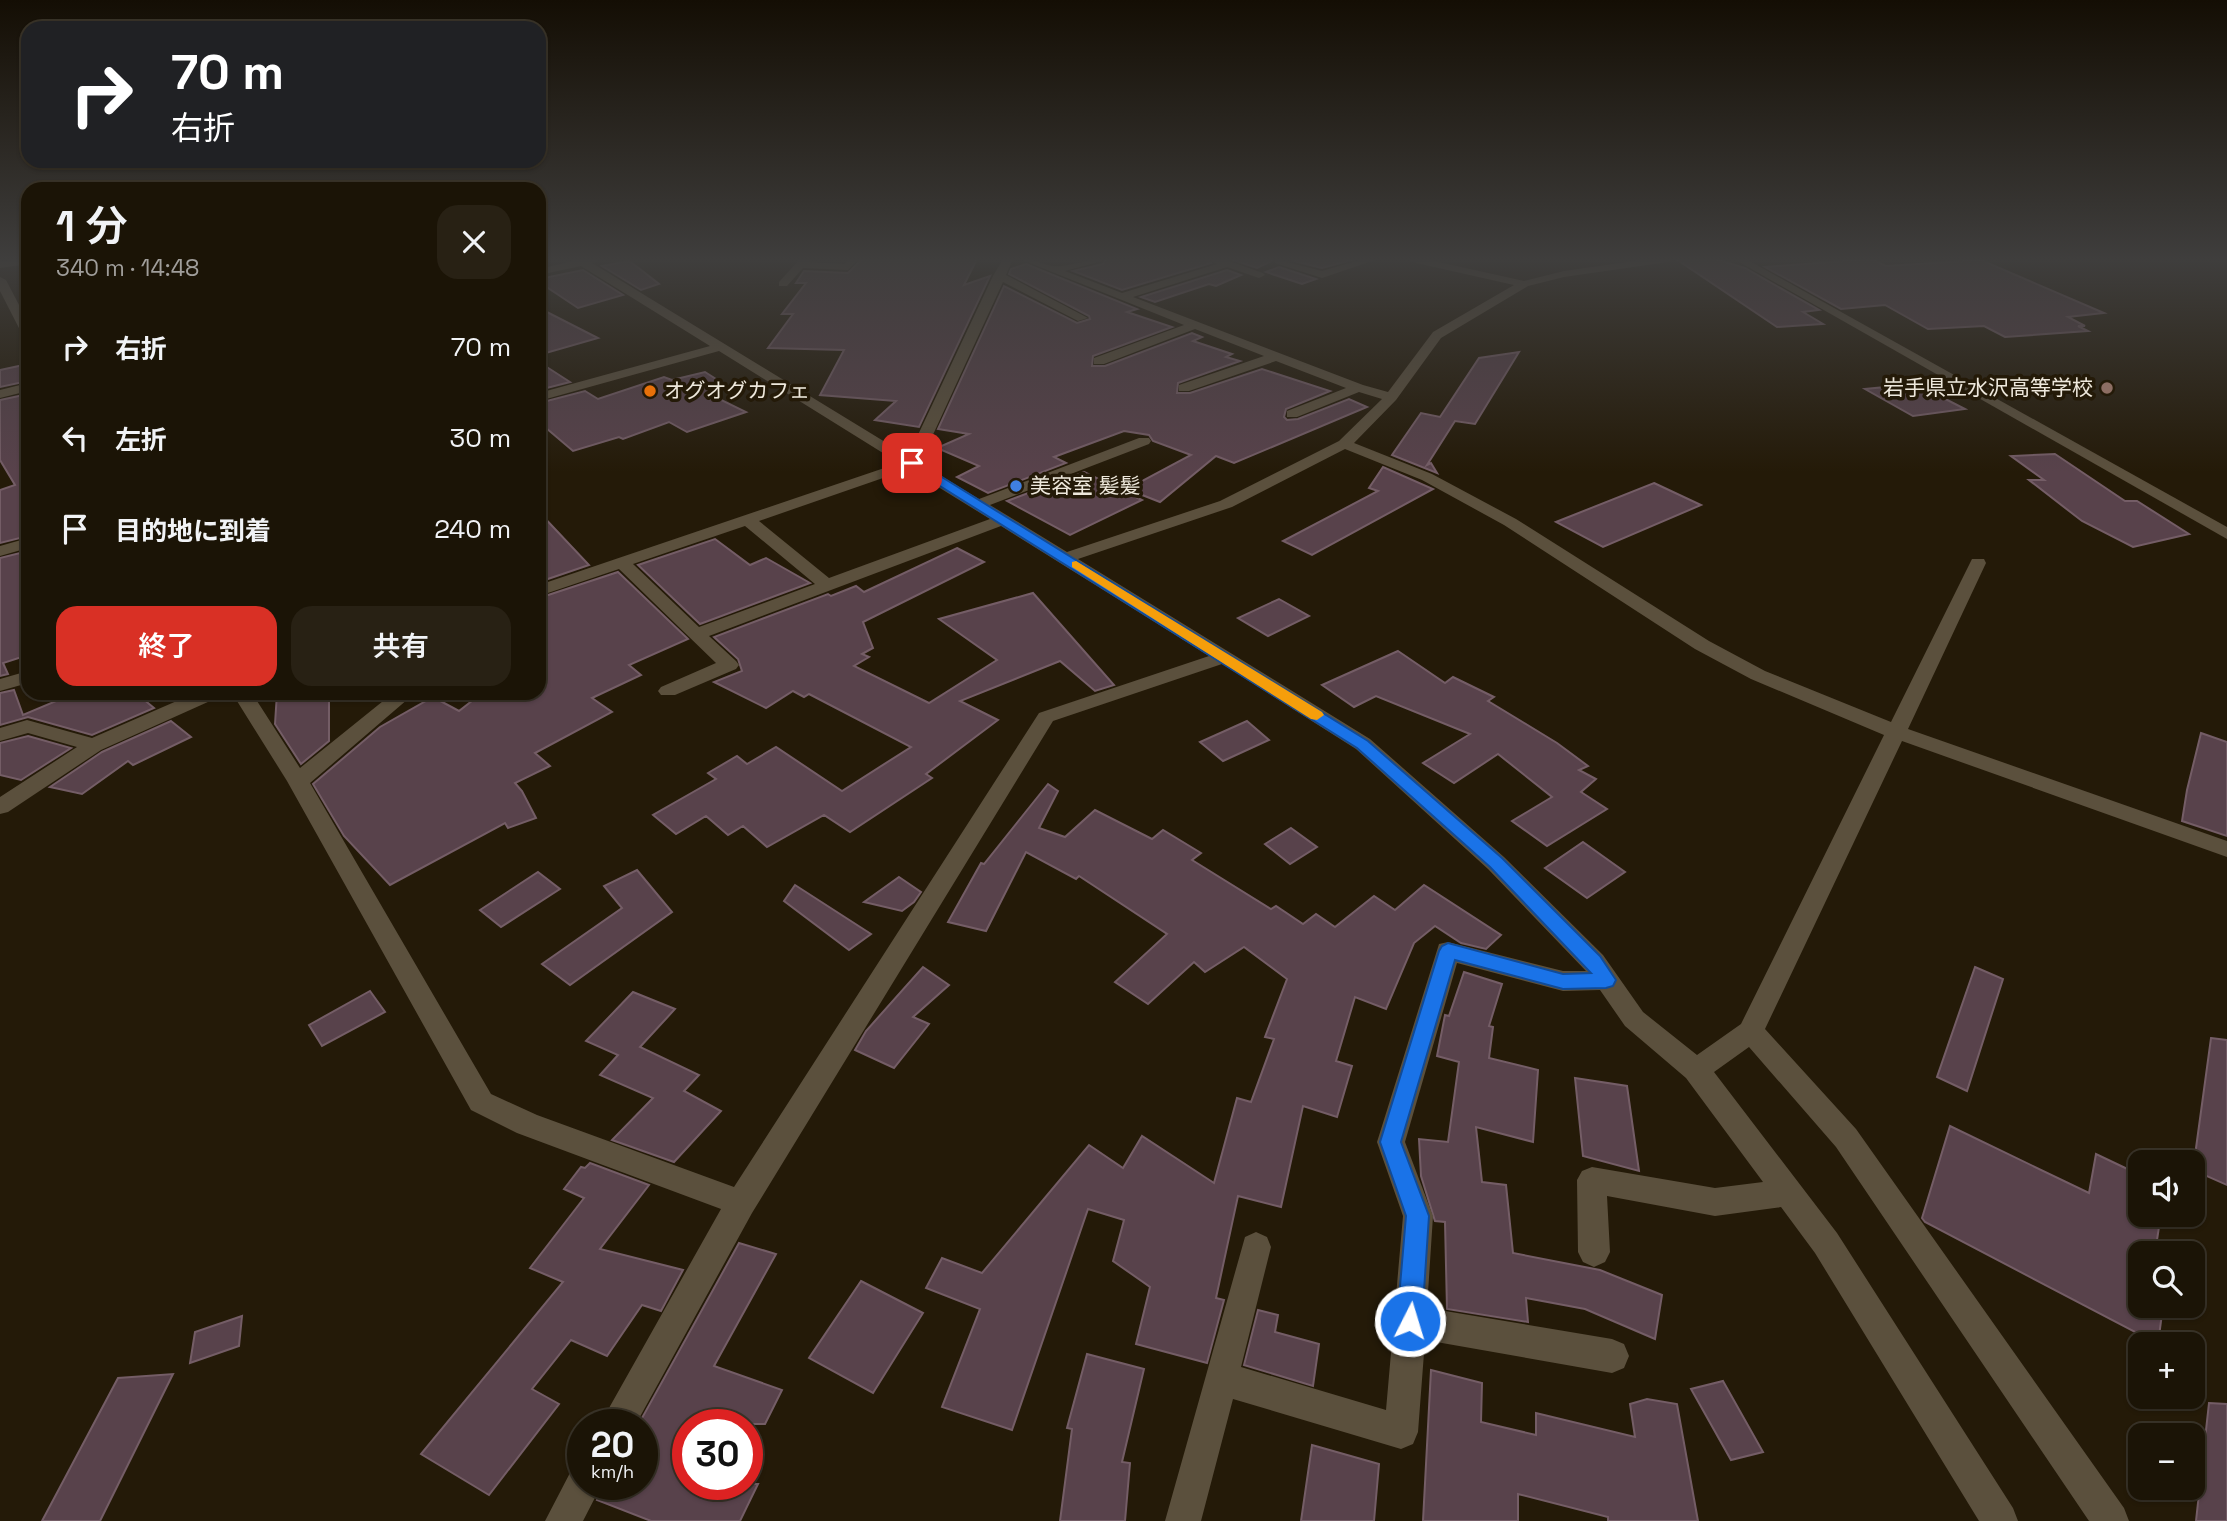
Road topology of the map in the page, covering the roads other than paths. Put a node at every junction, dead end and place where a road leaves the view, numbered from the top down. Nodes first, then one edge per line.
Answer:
1 (693, 330) edge
2 (974, 330) edge
3 (1179, 330) edge
4 (1210, 330) edge
5 (1446, 330) edge
6 (1865, 330) edge
7 (720, 347) junction
8 (1277, 356) junction
9 (1099, 361) dead end
10 (1184, 388) dead end
11 (1358, 388) junction
12 (21, 389) edge
13 (0, 394) edge
14 (546, 395) edge
15 (1391, 397) junction
16 (1292, 414) dead end
17 (1144, 441) dead end
18 (1344, 444) junction
19 (912, 463) junction
20 (977, 505) junction
21 (748, 520) junction
22 (1001, 520) junction
23 (2227, 534) edge
24 (21, 545) edge
25 (0, 551) edge
26 (1065, 558) junction
27 (1978, 562) dead end
28 (622, 563) junction
29 (828, 586) junction
30 (546, 589) edge
31 (697, 635) junction
32 (1224, 657) junction
33 (21, 679) edge
34 (0, 685) edge
35 (668, 691) dead end
36 (196, 700) edge
37 (246, 700) edge
38 (396, 700) edge
39 (1898, 733) junction
40 (0, 736) edge
41 (94, 745) junction
42 (298, 781) junction
43 (0, 807) edge
44 (2227, 849) edge
45 (1606, 980) junction
46 (1751, 1031) junction
47 (1696, 1070) junction
48 (1788, 1192) junction
49 (741, 1203) junction
50 (1256, 1247) dead end
51 (1594, 1252) dead end
52 (1410, 1321) junction
53 (1612, 1356) dead end
54 (1220, 1378) junction
55 (625, 1409) edge
56 (575, 1500) edge
57 (563, 1521) edge
58 (1183, 1521) edge
59 (2000, 1521) edge
60 (2111, 1521) edge

1 - 7 street
2 - 19 street
3 - 9 street
4 - 8 street
5 - 15 street
6 - 23 street
7 - 14 street
7 - 19 street
8 - 10 street
8 - 11 street
11 - 15 street
11 - 16 street
12 - 13 street
15 - 18 street
17 - 20 street
18 - 26 street
18 - 39 street
19 - 20 street
19 - 21 street
20 - 22 street
21 - 28 street
21 - 29 street
22 - 26 street
22 - 29 street
24 - 25 street
26 - 32 street
27 - 39 street
28 - 30 street
28 - 31 street
29 - 31 street
31 - 35 street
32 - 45 street
32 - 49 street
33 - 34 street
36 - 41 street
37 - 42 street
38 - 42 street
39 - 44 street
39 - 46 street
40 - 41 street
41 - 43 street
42 - 49 street
45 - 47 street
45 - 52 street
46 - 47 street
46 - 60 street
47 - 48 street
48 - 51 street
48 - 59 street
49 - 55 street
50 - 54 street
52 - 53 street
52 - 54 street
54 - 58 street
56 - 57 street

